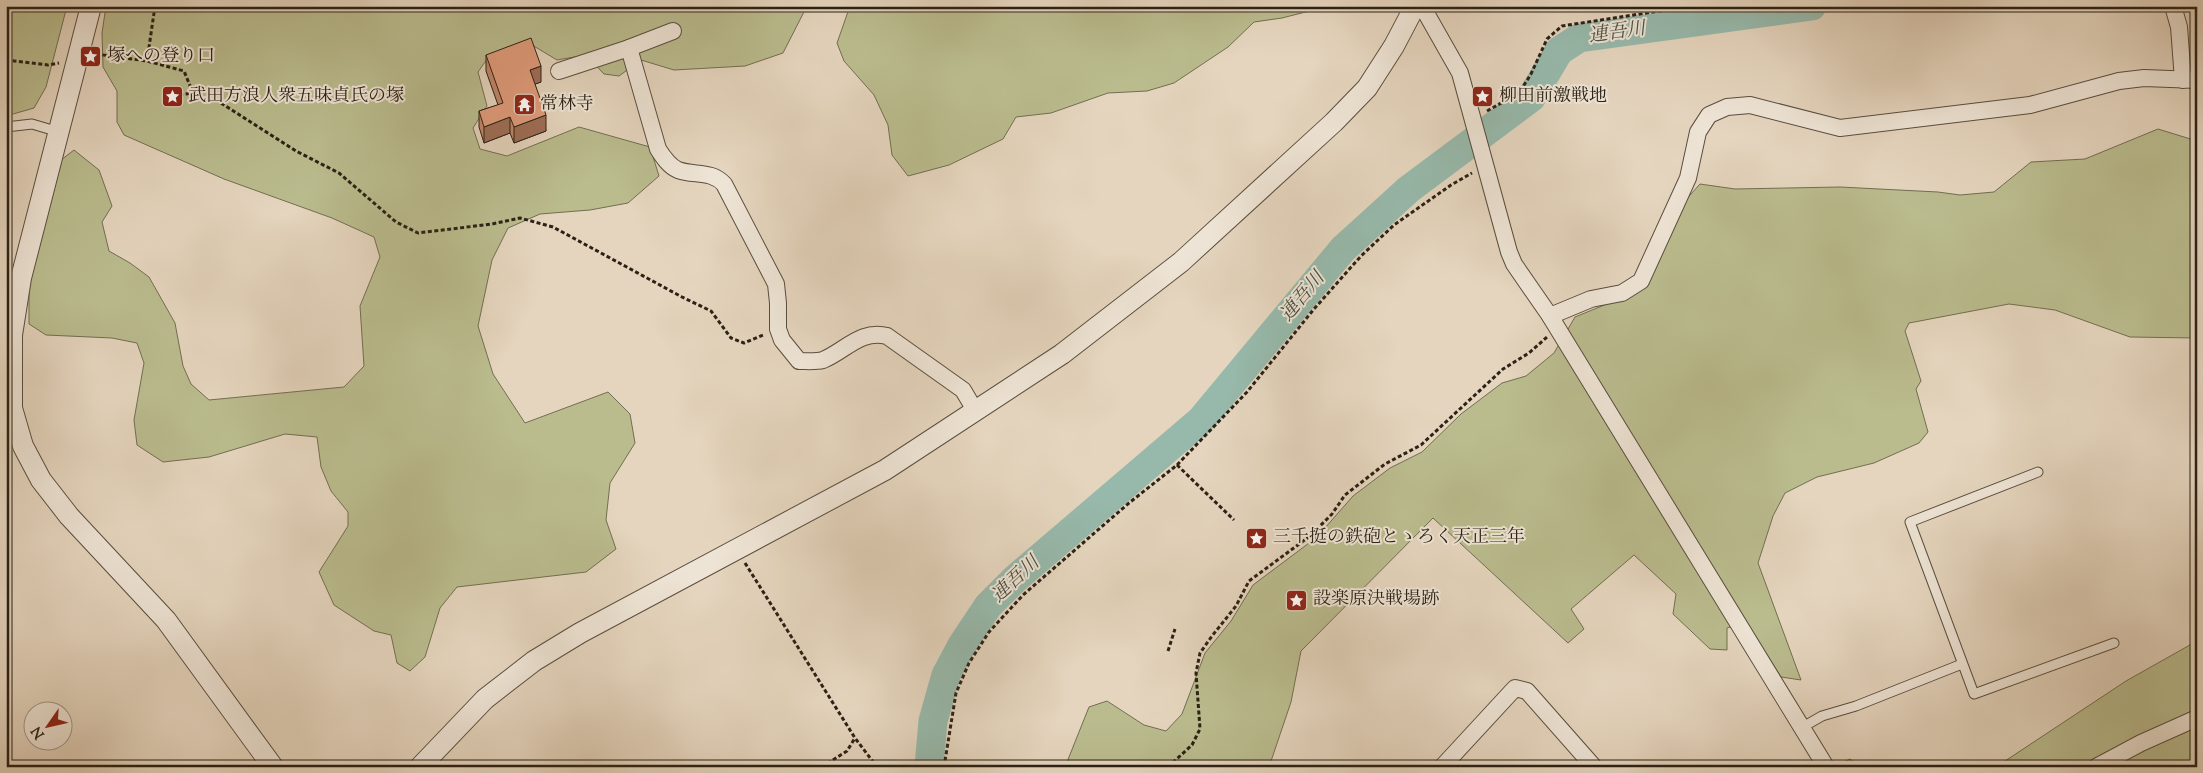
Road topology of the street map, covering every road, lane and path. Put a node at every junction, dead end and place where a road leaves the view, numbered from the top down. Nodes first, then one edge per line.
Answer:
1 (91, 6) edge
2 (154, 6) edge
3 (1415, 6) edge
4 (1422, 6) edge
5 (1692, 6) edge
6 (2173, 6) edge
7 (674, 31) dead end
8 (629, 48) junction
9 (6, 60) edge
10 (76, 60) junction
11 (147, 61) junction
12 (559, 70) dead end
13 (2190, 80) edge
14 (178, 94) dead end
15 (221, 103) dead end
16 (1472, 117) junction
17 (6, 127) edge
18 (59, 132) junction
19 (1486, 164) junction
20 (1554, 322) junction
21 (778, 330) junction
22 (9, 377) edge
23 (976, 412) junction
24 (1178, 465) junction
25 (2038, 472) dead end
26 (1234, 520) dead end
27 (737, 550) junction
28 (1175, 629) dead end
29 (2114, 643) dead end
30 (1168, 651) dead end
31 (1962, 664) junction
32 (2197, 718) edge
33 (1801, 728) junction
34 (855, 738) junction
35 (1819, 765) edge
36 (272, 767) edge
37 (420, 767) edge
38 (822, 767) edge
39 (877, 767) edge
40 (944, 767) edge
41 (1168, 767) edge
42 (1442, 767) edge
43 (1594, 767) edge
44 (2096, 767) edge

1 - 10 street
2 - 11 path
3 - 23 street
4 - 16 street
5 - 16 path
6 - 13 street
7 - 8 street
8 - 12 street
8 - 21 street
9 - 10 path
10 - 11 path
10 - 18 street
11 - 14 path
13 - 20 street
15 - 21 path
16 - 19 street
17 - 18 lane
18 - 22 street
19 - 20 street
19 - 24 path
20 - 33 street
20 - 41 path
21 - 23 street
22 - 36 street
23 - 27 street
24 - 26 path
24 - 40 path
25 - 31 lane
27 - 34 path
27 - 37 street
28 - 30 path
29 - 31 lane
31 - 33 lane
32 - 44 street
33 - 35 street
34 - 38 path
34 - 39 path
42 - 43 street

